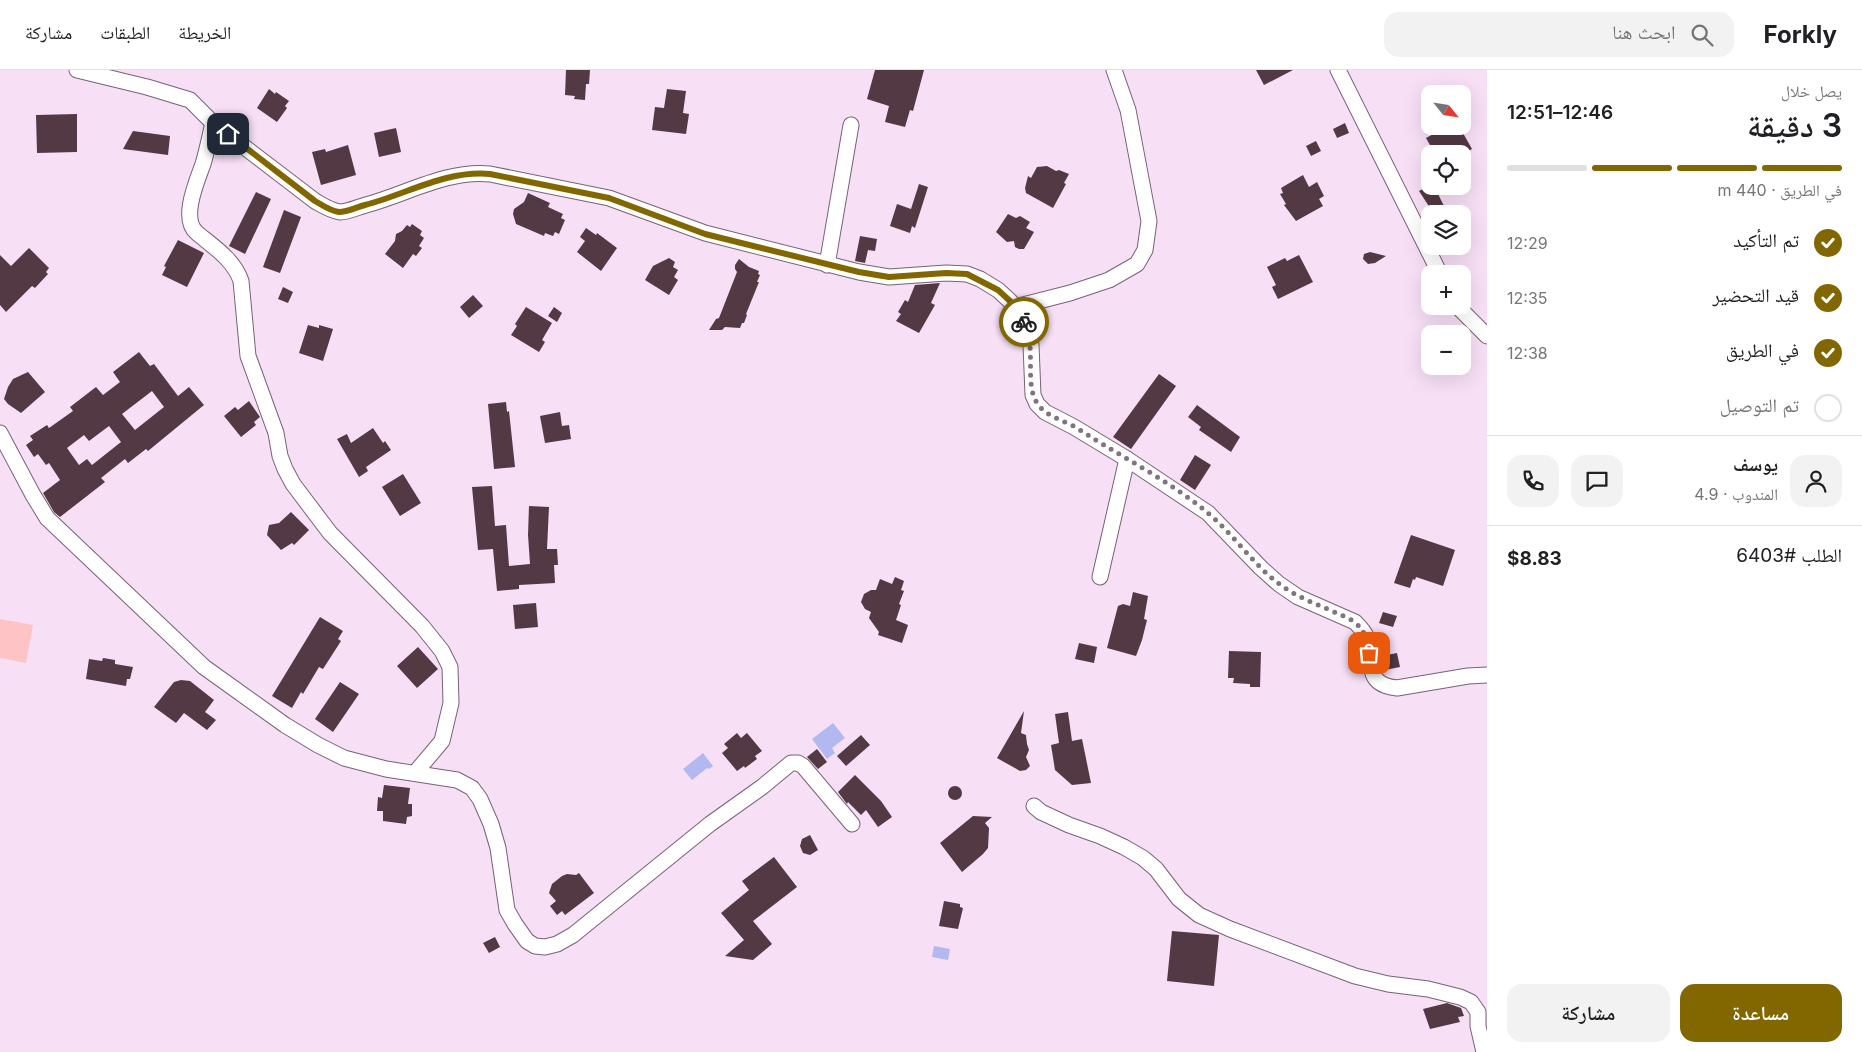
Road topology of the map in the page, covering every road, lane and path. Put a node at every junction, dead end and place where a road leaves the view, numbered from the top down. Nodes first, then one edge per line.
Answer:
1 (77, 70) edge
2 (1114, 70) edge
3 (1338, 70) edge
4 (213, 122) junction
5 (851, 125) dead end
6 (827, 265) junction
7 (1436, 265) edge
8 (1015, 307) junction
9 (1466, 315) edge
10 (1487, 336) edge
11 (0, 433) edge
12 (1127, 459) junction
13 (1100, 577) dead end
14 (1487, 675) edge
15 (415, 773) junction
16 (1034, 806) dead end
17 (852, 824) dead end
18 (1484, 1052) edge

1 - 4 street
2 - 8 street
3 - 7 street
4 - 6 street
4 - 15 street
5 - 6 street
6 - 8 street
8 - 12 street
9 - 10 street
11 - 15 street
12 - 13 street
12 - 14 street
15 - 17 street
16 - 18 street

